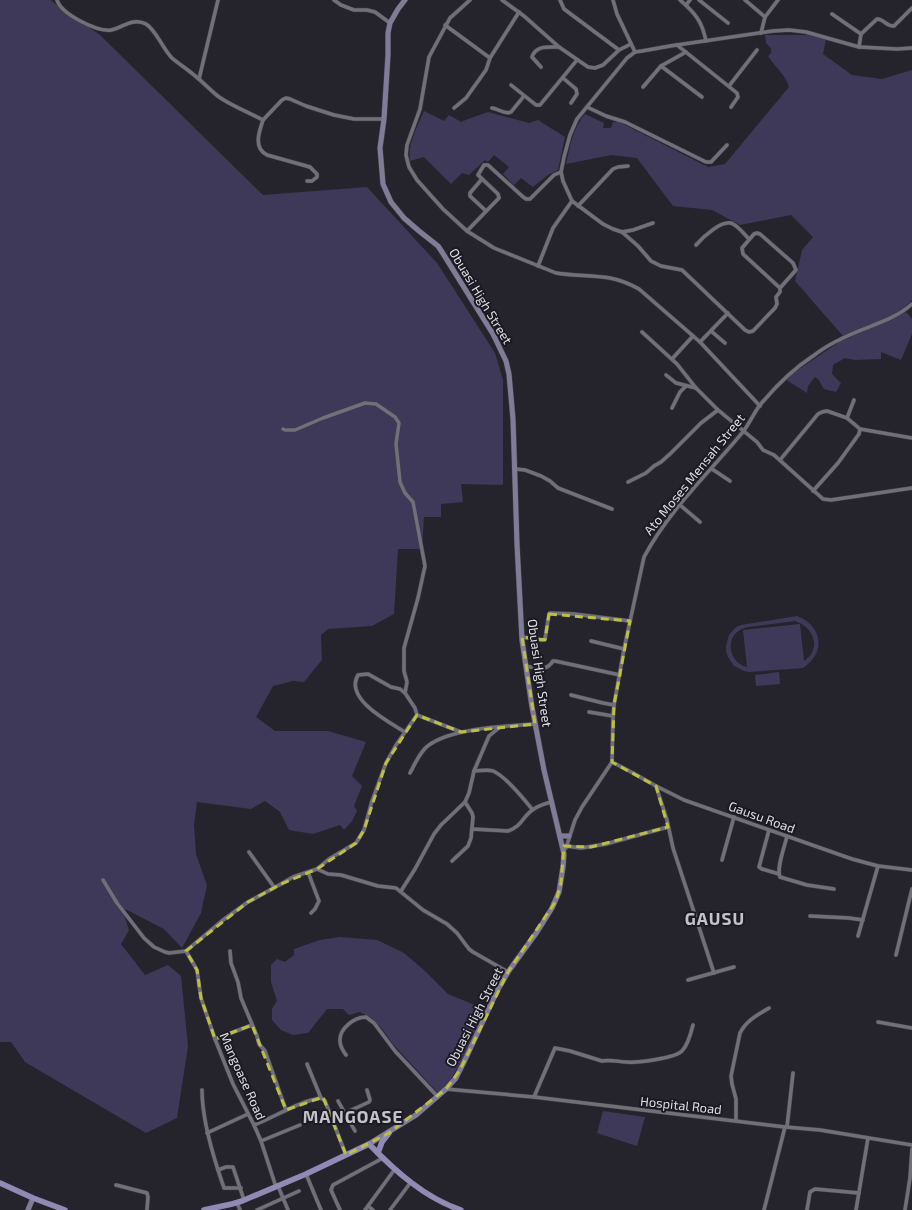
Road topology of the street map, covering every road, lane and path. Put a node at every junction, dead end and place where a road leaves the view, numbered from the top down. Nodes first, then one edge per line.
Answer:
1 (57, 0) edge
2 (218, 0) edge
3 (334, 0) edge
4 (405, 0) edge
5 (470, 0) edge
6 (502, 0) edge
7 (560, 0) edge
8 (613, 0) edge
9 (680, 0) edge
10 (690, 0) edge
11 (699, 0) edge
12 (745, 0) edge
13 (778, 0) edge
14 (686, 5) junction
15 (912, 8) edge
16 (519, 12) junction
17 (832, 14) dead end
18 (765, 17) junction
19 (390, 23) junction
20 (728, 23) dead end
21 (446, 25) junction
22 (761, 33) junction
23 (861, 34) junction
24 (706, 41) junction
25 (631, 44) junction
26 (677, 45) junction
27 (859, 46) junction
28 (559, 47) junction
29 (912, 48) edge
30 (619, 50) junction
31 (757, 50) dead end
32 (635, 52) junction
33 (686, 52) junction
34 (490, 58) junction
35 (577, 60) junction
36 (661, 66) junction
37 (541, 67) dead end
38 (563, 78) junction
39 (199, 79) junction
40 (511, 85) dead end
41 (729, 86) junction
42 (643, 87) dead end
43 (524, 96) junction
44 (702, 97) dead end
45 (571, 103) dead end
46 (587, 107) junction
47 (731, 107) dead end
48 (454, 108) dead end
49 (492, 108) dead end
50 (384, 119) junction
51 (263, 120) junction
52 (727, 145) dead end
53 (628, 166) dead end
54 (561, 172) junction
55 (482, 179) junction
56 (306, 181) dead end
57 (572, 201) junction
58 (578, 206) junction
59 (486, 211) junction
60 (653, 223) dead end
61 (467, 230) junction
62 (622, 232) junction
63 (749, 239) junction
64 (696, 245) dead end
65 (538, 266) junction
66 (780, 288) junction
67 (912, 304) edge
68 (728, 313) junction
69 (711, 330) junction
70 (642, 332) dead end
71 (693, 336) junction
72 (700, 342) junction
73 (725, 343) dead end
74 (672, 359) junction
75 (666, 375) dead end
76 (686, 386) junction
77 (696, 388) junction
78 (854, 400) dead end
79 (760, 406) junction
80 (672, 408) dead end
81 (718, 410) junction
82 (847, 418) junction
83 (283, 429) dead end
84 (860, 429) junction
85 (744, 432) junction
86 (912, 438) edge
87 (780, 460) junction
88 (712, 468) junction
89 (515, 469) junction
90 (730, 481) dead end
91 (628, 482) dead end
92 (912, 488) edge
93 (813, 491) junction
94 (680, 504) junction
95 (612, 509) dead end
96 (700, 522) dead end
97 (630, 622) junction
98 (522, 637) junction
99 (591, 641) dead end
100 (624, 649) junction
101 (526, 666) junction
102 (620, 675) junction
103 (405, 693) junction
104 (571, 694) dead end
105 (614, 705) junction
106 (589, 712) dead end
107 (417, 715) junction
108 (613, 716) junction
109 (535, 724) junction
110 (500, 727) junction
111 (405, 732) junction
112 (461, 732) junction
113 (612, 762) junction
114 (474, 771) junction
115 (410, 773) dead end
116 (656, 786) junction
117 (465, 802) junction
118 (551, 802) junction
119 (532, 809) junction
120 (734, 817) junction
121 (668, 827) junction
122 (472, 829) junction
123 (769, 830) junction
124 (560, 836) junction
125 (569, 836) junction
126 (787, 836) junction
127 (566, 846) junction
128 (249, 852) dead end
129 (564, 854) junction
130 (722, 860) dead end
131 (452, 861) dead end
132 (878, 866) junction
133 (317, 869) junction
134 (912, 870) edge
135 (308, 872) junction
136 (779, 874) junction
137 (103, 880) dead end
138 (274, 887) junction
139 (912, 888) edge
140 (834, 889) dead end
141 (401, 891) junction
142 (311, 913) dead end
143 (810, 916) dead end
144 (863, 920) junction
145 (858, 936) dead end
146 (186, 951) junction
147 (230, 951) dead end
148 (896, 955) dead end
149 (734, 967) dead end
150 (508, 972) junction
151 (714, 973) junction
152 (688, 980) dead end
153 (768, 1008) dead end
154 (878, 1022) dead end
155 (252, 1025) junction
156 (693, 1025) dead end
157 (912, 1028) edge
158 (215, 1039) junction
159 (346, 1056) dead end
160 (307, 1064) dead end
161 (793, 1072) dead end
162 (446, 1089) junction
163 (202, 1090) dead end
164 (367, 1090) dead end
165 (438, 1097) junction
166 (534, 1097) junction
167 (321, 1098) junction
168 (338, 1101) dead end
169 (286, 1110) junction
170 (345, 1113) junction
171 (248, 1114) junction
172 (332, 1119) junction
173 (736, 1121) junction
174 (254, 1125) junction
175 (300, 1125) dead end
176 (786, 1127) junction
177 (355, 1131) dead end
178 (207, 1133) junction
179 (389, 1133) junction
180 (868, 1138) junction
181 (261, 1141) junction
182 (369, 1144) junction
183 (912, 1145) edge
184 (912, 1149) edge
185 (378, 1153) junction
186 (346, 1154) junction
187 (383, 1158) junction
188 (395, 1169) junction
189 (218, 1170) junction
190 (306, 1174) junction
191 (911, 1178) edge
192 (411, 1182) junction
193 (0, 1183) edge
194 (116, 1185) dead end
195 (277, 1187) junction
196 (240, 1188) junction
197 (299, 1191) dead end
198 (859, 1193) junction
199 (33, 1198) junction
200 (283, 1198) junction
201 (244, 1200) junction
202 (237, 1203) junction
203 (368, 1206) junction
204 (28, 1210) edge
205 (65, 1210) edge
206 (147, 1210) edge
207 (204, 1210) edge
208 (240, 1210) edge
209 (257, 1210) edge
210 (288, 1210) edge
211 (321, 1210) edge
212 (340, 1210) edge
213 (365, 1210) edge
214 (373, 1210) edge
215 (390, 1210) edge
216 (460, 1210) edge
217 (764, 1210) edge
218 (808, 1210) edge
219 (856, 1210) edge
220 (905, 1210) edge

1 - 39 street
2 - 39 street
3 - 19 street
4 - 19 street, Obuasi High Street
5 - 21 street
6 - 16 street
7 - 30 street
8 - 25 street
9 - 14 street
10 - 14 street
11 - 20 street
12 - 18 street
13 - 18 street
14 - 24 street
15 - 23 street
16 - 28 street
16 - 34 street
17 - 23 street
18 - 22 street
19 - 50 street, Obuasi High Street
21 - 34 street
21 - 61 street
22 - 24 street
22 - 27 street
23 - 27 street
24 - 26 street
25 - 30 street
25 - 32 street
26 - 32 street
26 - 33 street
27 - 29 street
28 - 35 street
28 - 37 street
30 - 35 street
31 - 41 street
32 - 46 street
33 - 36 street
33 - 41 street
34 - 48 street
35 - 38 street
36 - 42 street
36 - 44 street
38 - 43 street
38 - 45 street
39 - 51 street
40 - 43 street
41 - 47 street
43 - 49 street
46 - 52 street
46 - 54 street
50 - 51 street
50 - 89 street, Obuasi High Street
51 - 56 street
53 - 58 street
54 - 55 street
54 - 57 street
55 - 59 street
55 - 59 street
57 - 58 street
57 - 65 street
58 - 62 street
59 - 61 street
60 - 62 street
61 - 65 street
62 - 68 street
63 - 64 street
63 - 66 street
63 - 66 street
65 - 71 street
66 - 68 street
67 - 79 street, Ato Moses Mensah Street
68 - 69 street
69 - 72 street
69 - 73 street
70 - 74 street
71 - 72 street
71 - 74 street
72 - 79 street
74 - 77 street
75 - 76 street
76 - 77 street
76 - 80 street
77 - 81 street
78 - 82 street
79 - 85 street, Ato Moses Mensah Street
81 - 85 street
81 - 91 street
82 - 84 street
82 - 87 street
83 - 103 street
84 - 86 street
84 - 93 street
85 - 87 street
85 - 88 street, Ato Moses Mensah Street
87 - 93 street
88 - 90 street
88 - 94 street, Ato Moses Mensah Street
89 - 95 street
89 - 98 street, Obuasi High Street
92 - 93 street
94 - 96 street
94 - 97 street, Ato Moses Mensah Street
97 - 98 street
97 - 100 street, Ato Moses Mensah Street
98 - 101 street, Obuasi High Street
99 - 100 street
100 - 102 street, Ato Moses Mensah Street
101 - 102 street
101 - 109 street, Obuasi High Street
102 - 105 street, Ato Moses Mensah Street
103 - 107 street
103 - 111 street
104 - 105 street
105 - 108 street, Ato Moses Mensah Street
106 - 108 street
107 - 111 street
107 - 112 street
108 - 113 street, Ato Moses Mensah Street
109 - 110 street
109 - 118 street, Obuasi High Street
110 - 112 street
110 - 114 street
111 - 133 street
112 - 115 street
113 - 116 street, Gausu Road
113 - 125 street
114 - 117 street
114 - 119 street
116 - 120 street, Gausu Road
116 - 121 street
117 - 122 street
117 - 141 street
118 - 119 street
118 - 124 street, Obuasi High Street
119 - 122 street
120 - 123 street, Gausu Road
120 - 130 street
121 - 127 street
121 - 151 street
122 - 131 street
123 - 126 street, Gausu Road
123 - 136 street
124 - 125 street
124 - 129 street, Obuasi High Street
125 - 127 street
126 - 132 street, Gausu Road
126 - 136 street
127 - 129 street
128 - 138 street
129 - 150 street, Obuasi High Street
132 - 134 street, Gausu Road
132 - 144 street
133 - 135 street
133 - 141 street
135 - 138 street
135 - 142 street
136 - 140 street
137 - 146 street
138 - 146 street
139 - 148 street
141 - 150 street
143 - 144 street
144 - 145 street
146 - 158 street, Mangoase Road
147 - 155 street
149 - 151 street
150 - 162 street, Obuasi High Street
151 - 152 street
153 - 173 street
154 - 157 street
155 - 158 street
155 - 169 street
156 - 166 street
158 - 171 street, Mangoase Road
159 - 165 street
160 - 167 street
161 - 176 street
162 - 165 street, Obuasi High Street
162 - 166 street, Hospital Road
163 - 178 street
164 - 170 street
165 - 179 street, Obuasi High Street
166 - 173 street, Hospital Road
167 - 169 street
167 - 172 street
168 - 170 street
169 - 174 street
170 - 172 street
170 - 177 street
171 - 174 street, Mangoase Road
171 - 178 street
172 - 186 street
173 - 176 street, Hospital Road
174 - 181 street, Mangoase Road
175 - 181 street
176 - 180 street, Hospital Road
176 - 217 street
178 - 189 street
179 - 182 street, Obuasi High Street
179 - 185 main road
180 - 183 street, Hospital Road
180 - 198 street
181 - 195 street, Mangoase Road
182 - 185 main road
182 - 186 main road, Obuasi High Street
184 - 191 street
185 - 187 main road
186 - 190 main road, Obuasi High Street
187 - 188 main road
187 - 212 street
188 - 192 main road
188 - 203 street
189 - 196 street
189 - 196 street
190 - 195 main road, Obuasi High Street
190 - 211 street
191 - 220 street
192 - 215 street
192 - 216 main road
193 - 199 main road
194 - 206 street
195 - 200 street, Mangoase Road
195 - 201 main road, Obuasi High Street
196 - 201 street
197 - 200 street
198 - 218 street
198 - 219 street
199 - 204 street
199 - 205 main road
200 - 209 street
200 - 210 street, Mangoase Road
201 - 202 main road, Obuasi High Street
202 - 207 main road, Obuasi High Street
202 - 208 street
203 - 213 street
203 - 214 street

